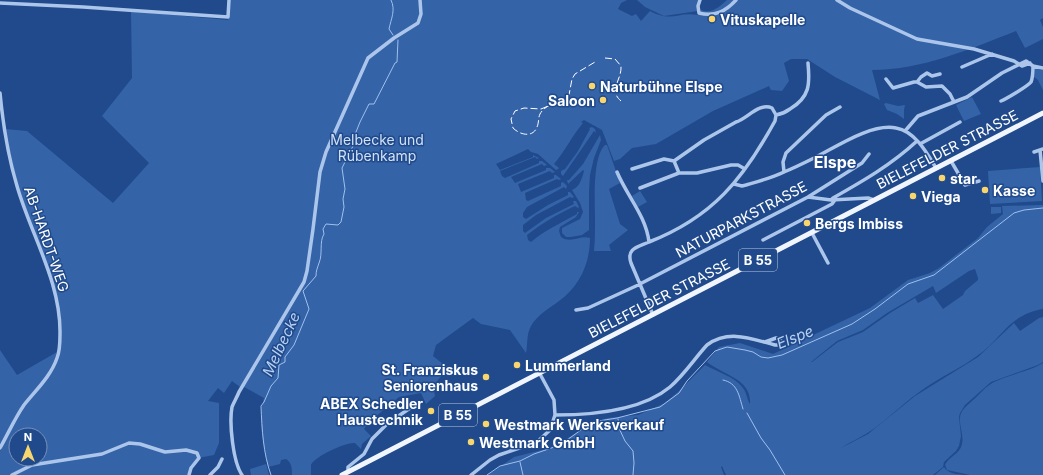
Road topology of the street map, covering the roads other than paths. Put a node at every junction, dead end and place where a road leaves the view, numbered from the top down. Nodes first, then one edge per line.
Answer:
1 (229, 0) edge
2 (420, 0) edge
3 (700, 0) edge
4 (736, 0) edge
5 (837, 0) edge
6 (0, 3) edge
7 (992, 54) junction
8 (808, 63) dead end
9 (1020, 64) junction
10 (1033, 66) junction
11 (928, 67) dead end
12 (962, 67) dead end
13 (1043, 68) edge
14 (927, 73) junction
15 (940, 74) dead end
16 (886, 79) dead end
17 (917, 82) junction
18 (0, 93) edge
19 (1001, 101) dead end
20 (954, 102) junction
21 (840, 107) dead end
22 (1043, 113) edge
23 (776, 115) junction
24 (960, 122) dead end
25 (905, 131) junction
26 (918, 142) junction
27 (1042, 149) edge
28 (1034, 152) dead end
29 (869, 154) dead end
30 (674, 161) junction
31 (951, 161) junction
32 (936, 168) junction
33 (632, 169) dead end
34 (745, 169) junction
35 (617, 172) dead end
36 (784, 172) junction
37 (679, 173) junction
38 (979, 182) dead end
39 (1043, 182) edge
40 (734, 184) junction
41 (640, 188) dead end
42 (808, 197) junction
43 (833, 200) junction
44 (874, 200) junction
45 (812, 233) junction
46 (763, 240) dead end
47 (649, 242) junction
48 (828, 263) dead end
49 (640, 284) junction
50 (576, 310) dead end
51 (653, 314) junction
52 (765, 342) dead end
53 (540, 374) junction
54 (413, 406) dead end
55 (555, 415) junction
56 (0, 448) edge
57 (222, 459) dead end
58 (348, 472) junction
59 (12, 475) edge
60 (189, 475) edge
61 (210, 475) edge
62 (242, 475) edge
63 (342, 475) edge
64 (471, 475) edge

1 - 6 street
2 - 62 street
3 - 4 street
5 - 7 street
7 - 9 street
7 - 12 street
8 - 23 street
9 - 10 street
9 - 20 street
10 - 13 street
10 - 19 street
11 - 14 street
14 - 15 street
14 - 17 street
16 - 17 street
17 - 20 street
18 - 56 street, AB-HARDT-WEG
20 - 25 street
21 - 36 street
22 - 31 main road, BIELEFELDER STRASSE / B 55
23 - 30 street
23 - 34 street
24 - 26 street
25 - 26 street
25 - 36 street
26 - 32 street
26 - 43 street
27 - 28 street
27 - 39 street
29 - 42 street, NATURPARKSTRASSE
30 - 33 street
30 - 37 street
31 - 32 main road, BIELEFELDER STRASSE / B 55
31 - 38 street
32 - 44 main road, BIELEFELDER STRASSE / B 55
34 - 37 street
34 - 40 street
35 - 47 street
36 - 40 street
37 - 41 street
40 - 47 street
42 - 43 street
42 - 49 street, NATURPARKSTRASSE
43 - 44 street
43 - 46 street
44 - 45 main road, BIELEFELDER STRASSE / B 55
45 - 48 street
45 - 51 main road, BIELEFELDER STRASSE / B 55
47 - 49 street
49 - 50 street, NATURPARKSTRASSE
49 - 51 street
51 - 53 main road, BIELEFELDER STRASSE / B 55
52 - 55 street
53 - 55 street
53 - 58 main road, BIELEFELDER STRASSE / B 55
54 - 58 street
55 - 64 street
57 - 61 street
58 - 63 main road, B 55
59 - 60 street

